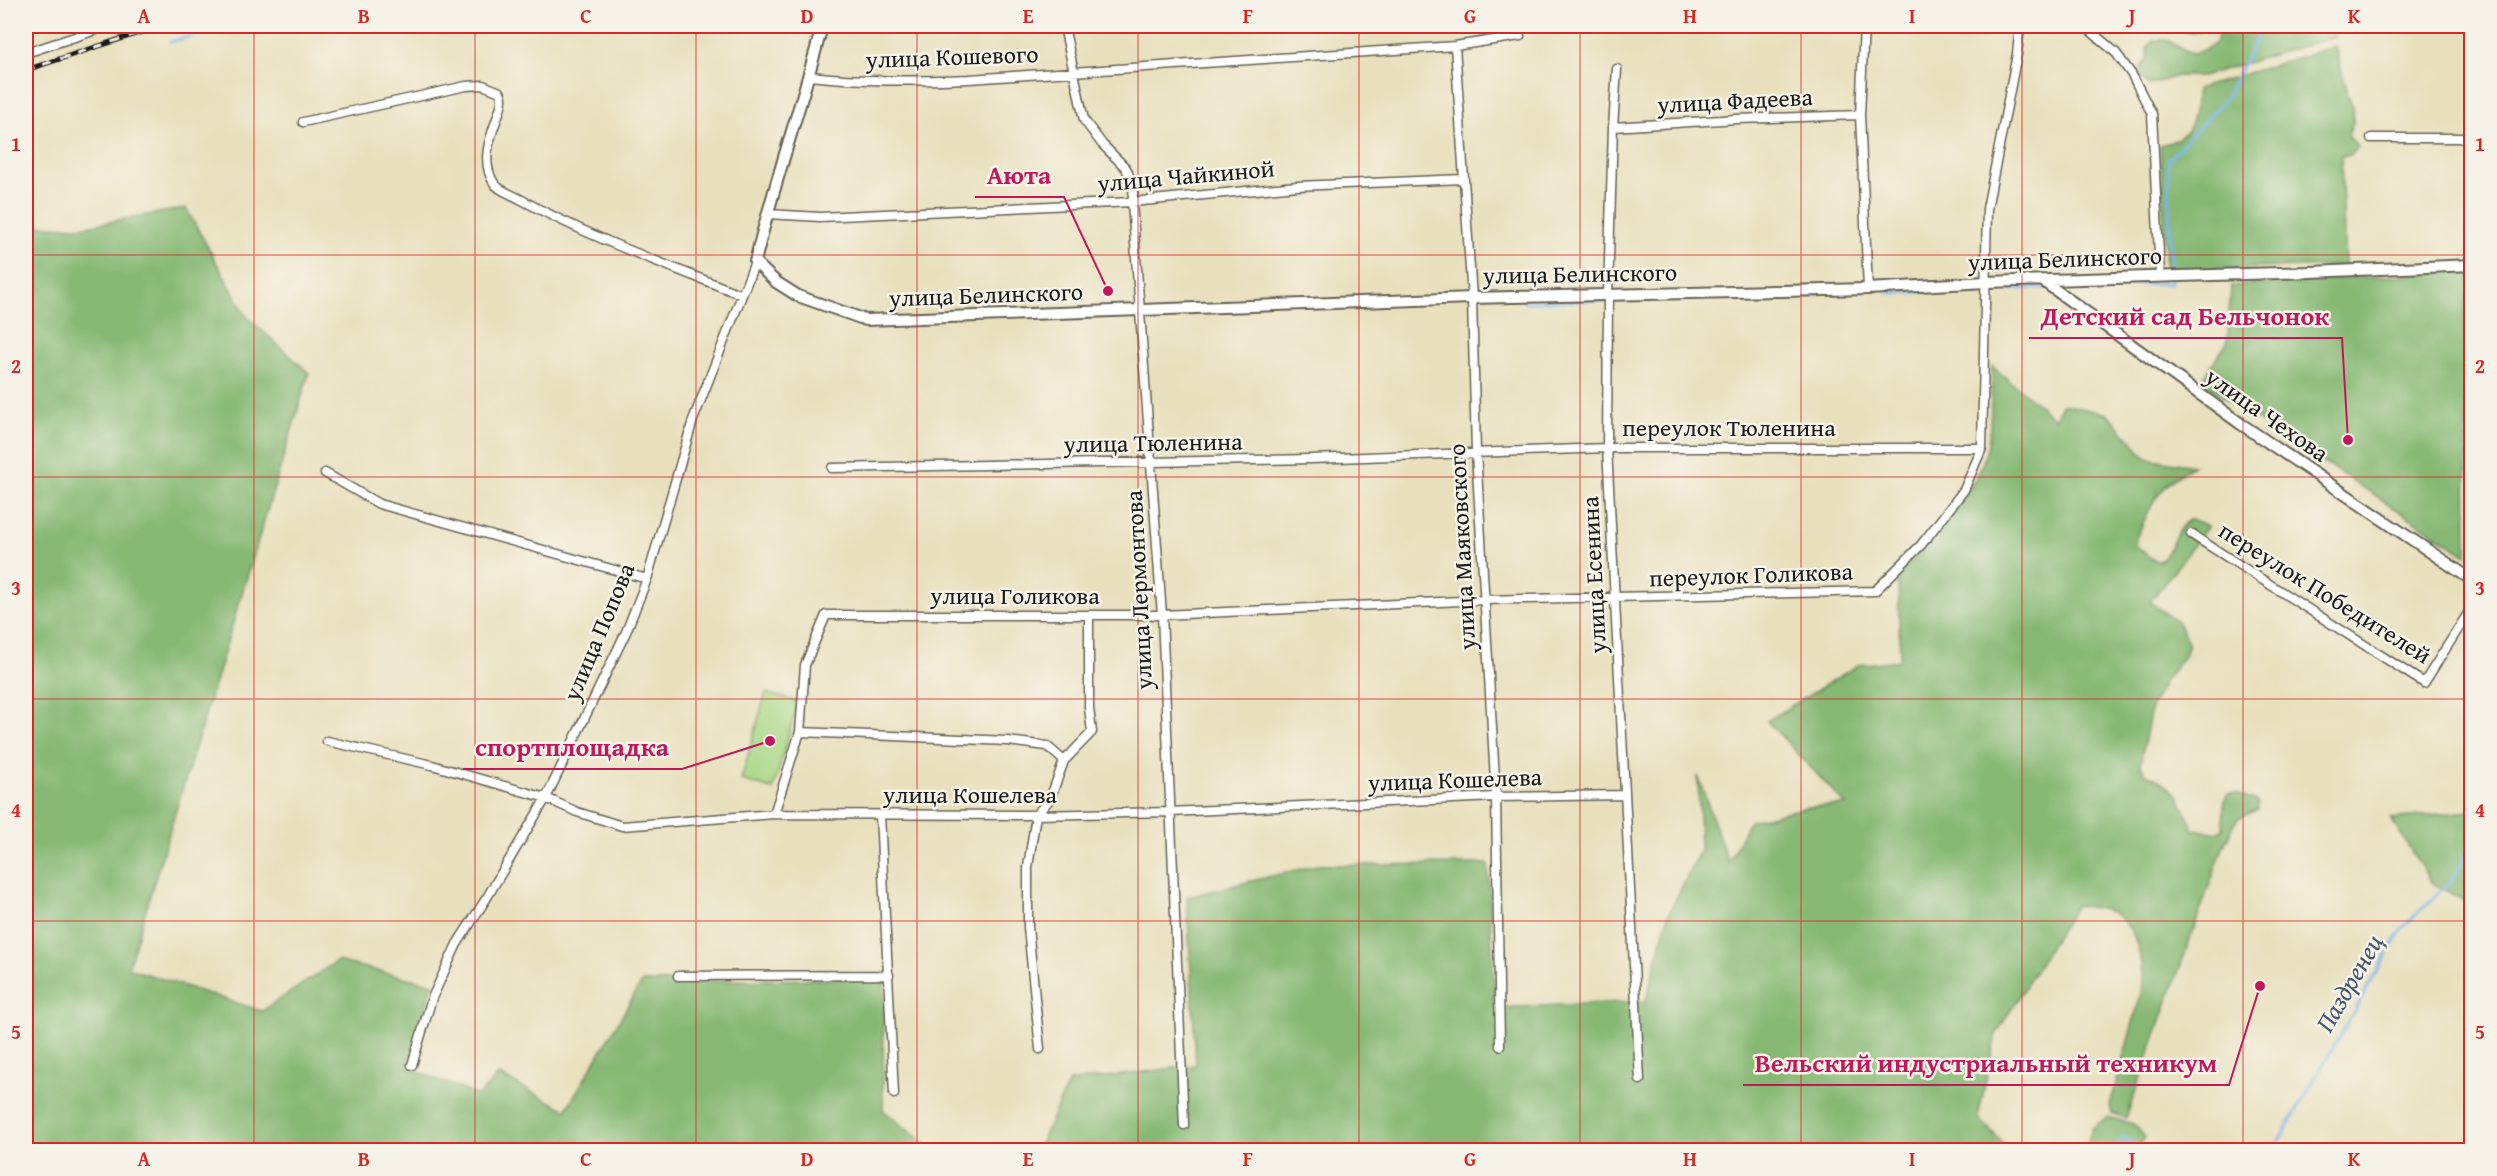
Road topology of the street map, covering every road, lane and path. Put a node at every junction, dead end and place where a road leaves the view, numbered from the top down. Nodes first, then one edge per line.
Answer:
1 (108, 26) edge
2 (822, 26) edge
3 (1064, 26) edge
4 (1864, 26) edge
5 (2020, 26) edge
6 (2085, 26) edge
7 (1520, 36) dead end
8 (1455, 46) junction
9 (26, 53) edge
10 (1617, 69) dead end
11 (1074, 71) junction
12 (809, 76) junction
13 (1860, 115) junction
14 (303, 122) dead end
15 (1612, 128) junction
16 (2372, 138) dead end
17 (2472, 138) edge
18 (1464, 179) junction
19 (1132, 202) junction
20 (767, 214) junction
21 (755, 262) junction
22 (2472, 265) edge
23 (2160, 276) junction
24 (2043, 280) junction
25 (1986, 282) junction
26 (1868, 289) junction
27 (1608, 294) junction
28 (742, 295) junction
29 (1472, 298) junction
30 (1138, 311) junction
31 (1606, 448) junction
32 (1982, 448) junction
33 (1476, 452) junction
34 (1151, 462) junction
35 (832, 468) dead end
36 (325, 473) dead end
37 (2191, 534) dead end
38 (647, 579) junction
39 (2472, 580) edge
40 (1615, 598) junction
41 (1483, 600) junction
42 (2472, 608) edge
43 (1162, 615) junction
44 (1089, 616) junction
45 (800, 732) junction
46 (327, 741) dead end
47 (1064, 761) junction
48 (1625, 795) junction
49 (1496, 797) junction
50 (546, 798) junction
51 (1169, 812) junction
52 (774, 814) junction
53 (880, 815) junction
54 (1036, 815) junction
55 (889, 975) junction
56 (678, 976) dead end
57 (1500, 1046) dead end
58 (1040, 1049) dead end
59 (411, 1065) dead end
60 (1640, 1080) dead end
61 (894, 1094) dead end
62 (1184, 1125) dead end

1 - 9 street
2 - 12 street
3 - 11 street, улица Лермонтова
4 - 13 street
5 - 25 street
6 - 23 street
7 - 8 street, улица Кошевого
8 - 11 street, улица Кошевого
8 - 18 street, улица Маяковского
10 - 15 street, улица Есенина
11 - 12 street, улица Кошевого
11 - 19 street, улица Лермонтова
12 - 20 street
13 - 15 street, улица Фадеева
13 - 26 street
14 - 28 street
15 - 27 street, улица Есенина
16 - 17 street
18 - 19 street, улица Чайкиной
18 - 29 street, улица Маяковского
19 - 20 street, улица Чайкиной
19 - 30 street, улица Лермонтова
20 - 21 street
21 - 28 street, улица Попова
21 - 30 street, улица Белинского
22 - 23 street, улица Белинского
23 - 24 street, улица Белинского
24 - 25 street, улица Белинского
24 - 39 street, улица Чехова
25 - 26 street, улица Белинского
25 - 32 street
26 - 27 street, улица Белинского
27 - 29 street, улица Белинского
27 - 31 street, улица Есенина
28 - 38 street, улица Попова
29 - 30 street, улица Белинского
29 - 33 street, улица Маяковского
30 - 34 street, улица Лермонтова
31 - 32 street, переулок Тюленина
31 - 33 street, переулок Тюленина
31 - 40 street, улица Есенина
32 - 40 street, переулок Голикова
33 - 34 street, улица Тюленина
33 - 41 street, улица Маяковского
34 - 35 street, улица Тюленина
34 - 43 street, улица Лермонтова
36 - 38 street
37 - 42 street, переулок Победителей
38 - 50 street, улица Попова
40 - 41 street, переулок Голикова
40 - 48 street, улица Есенина
41 - 43 street, улица Голикова
41 - 49 street, улица Маяковского
43 - 44 street, улица Голикова
43 - 51 street, улица Лермонтова
44 - 45 street, улица Голикова
44 - 47 street
45 - 47 street
45 - 52 street, улица Голикова
46 - 50 street, улица Кошелева
47 - 54 street
48 - 49 street, улица Кошелева
48 - 60 street, улица Есенина
49 - 51 street, улица Кошелева
49 - 57 street, улица Маяковского
50 - 52 street, улица Кошелева
50 - 59 street, улица Попова
51 - 54 street, улица Кошелева
51 - 62 street, улица Лермонтова
52 - 53 street, улица Кошелева
53 - 54 street, улица Кошелева
53 - 55 street
54 - 58 street
55 - 56 street
55 - 61 street

